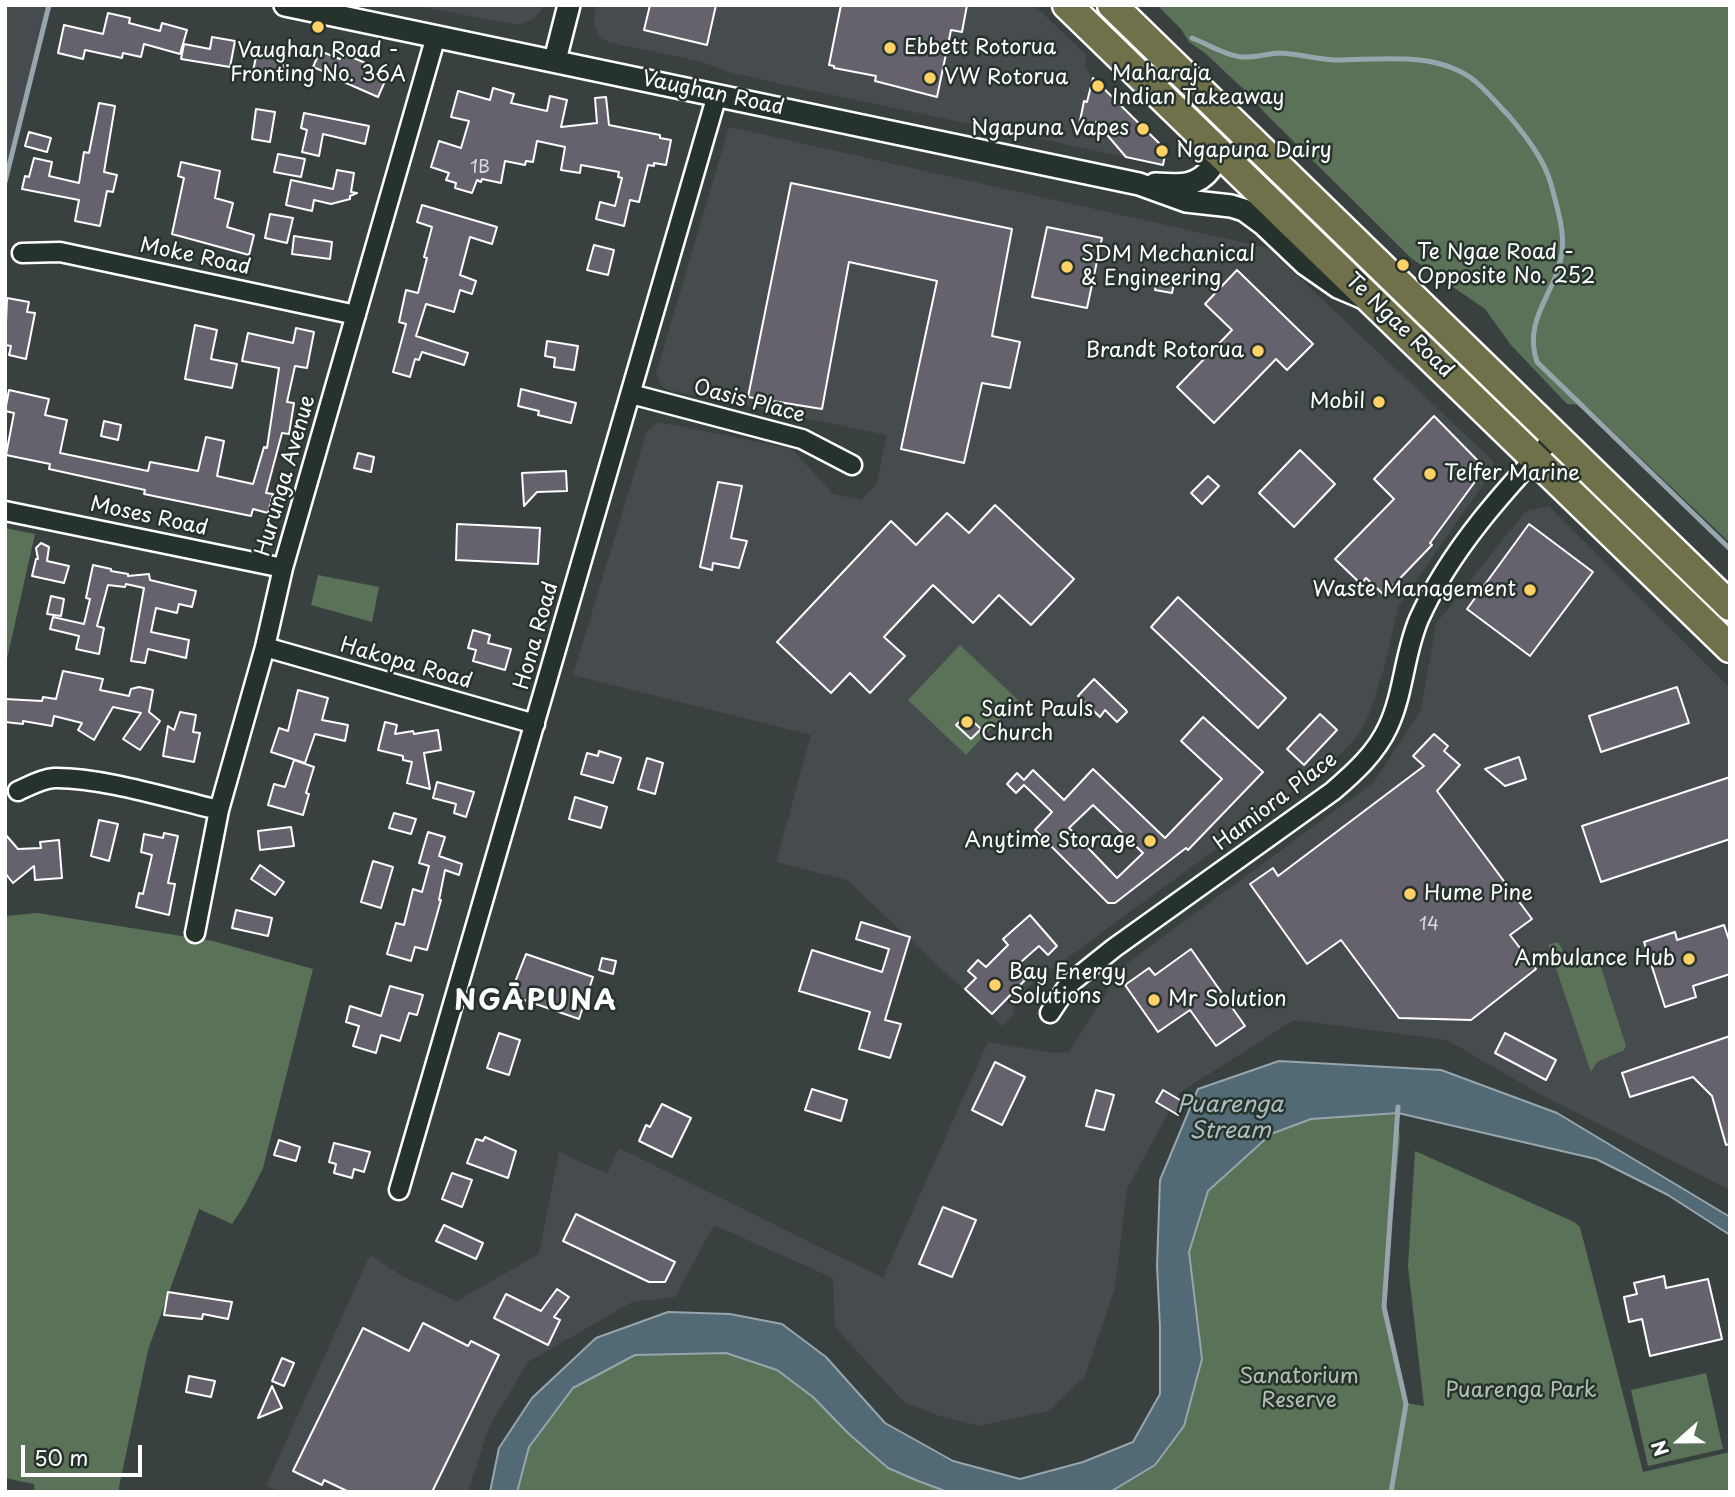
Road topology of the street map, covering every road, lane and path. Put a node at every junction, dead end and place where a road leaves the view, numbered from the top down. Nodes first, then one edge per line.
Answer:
1 (285, 5) edge
2 (569, 5) edge
3 (1068, 5) edge
4 (1112, 5) edge
5 (436, 36) junction
6 (555, 60) junction
7 (717, 95) junction
8 (1211, 144) junction
9 (1139, 184) junction
10 (22, 253) dead end
11 (1374, 302) junction
12 (356, 315) junction
13 (631, 394) junction
14 (1555, 436) junction
15 (1535, 458) junction
16 (852, 465) dead end
17 (5, 511) edge
18 (283, 568) junction
19 (1730, 606) edge
20 (265, 647) junction
21 (1730, 648) edge
22 (535, 724) junction
23 (18, 791) dead end
24 (219, 810) junction
25 (195, 933) dead end
26 (1050, 1013) dead end
27 (399, 1190) dead end

1 - 5 street, Vaughan Road
2 - 6 street
3 - 8 highway, Te Ngae Road
4 - 14 highway, Te Ngae Road
5 - 6 street, Vaughan Road
5 - 12 street, Hurunga Avenue
6 - 7 street, Vaughan Road
7 - 9 street, Vaughan Road
7 - 13 street, Hona Road
8 - 9 street, Vaughan Road
8 - 11 highway, Te Ngae Road
9 - 11 street, Vaughan Road
10 - 12 street, Moke Road
11 - 15 highway, Te Ngae Road
12 - 18 street, Hurunga Avenue
13 - 16 street, Oasis Place
13 - 22 street, Hona Road
14 - 15 street, Hamiora Place
14 - 19 highway, Te Ngae Road
15 - 21 highway, Te Ngae Road
15 - 26 street, Hamiora Place
17 - 18 street, Moses Road
18 - 20 street, Hurunga Avenue
20 - 22 street, Hakopa Road
20 - 24 street, Hurunga Avenue
22 - 27 street, Hona Road
23 - 24 street
24 - 25 street, Hurunga Avenue

